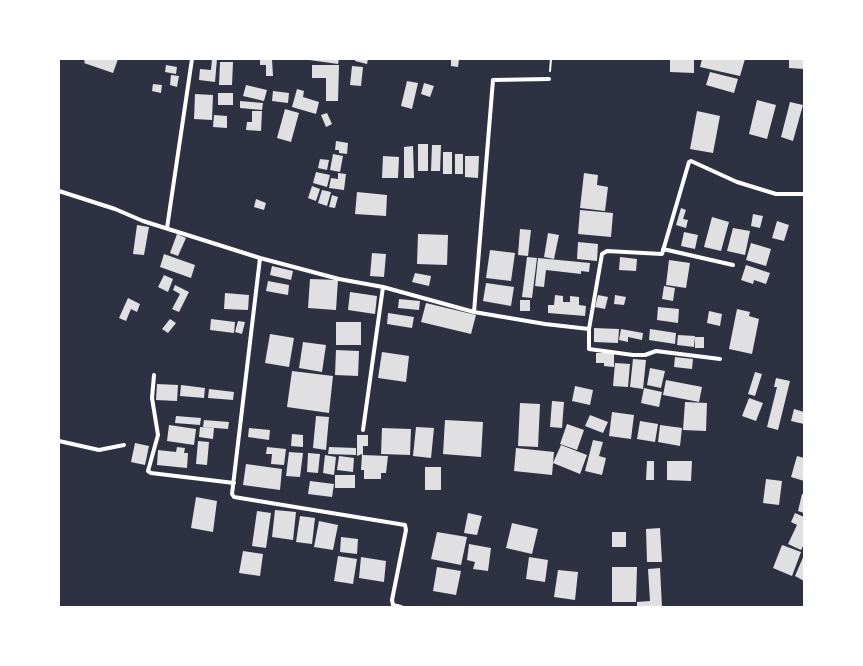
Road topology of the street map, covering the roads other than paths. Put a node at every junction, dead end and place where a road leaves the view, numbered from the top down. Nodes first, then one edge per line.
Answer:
1 (192, 59) edge
2 (549, 78) road end
3 (59, 191) edge
4 (804, 194) edge
5 (167, 228) junction
6 (663, 249) junction
7 (260, 258) junction
8 (732, 265) dead end
9 (383, 287) junction
10 (474, 312) junction
11 (589, 329) junction
12 (720, 359) dead end
13 (154, 375) dead end
14 (363, 430) dead end
15 (59, 441) edge
16 (124, 445) dead end
17 (234, 483) junction
18 (401, 607) edge

1 - 5 street
2 - 10 street
3 - 5 street
4 - 6 street
5 - 7 street
6 - 8 street
6 - 11 street
7 - 9 street
7 - 17 street
9 - 10 street
9 - 14 street
10 - 11 street
11 - 12 street
13 - 17 street
15 - 16 street
17 - 18 street

